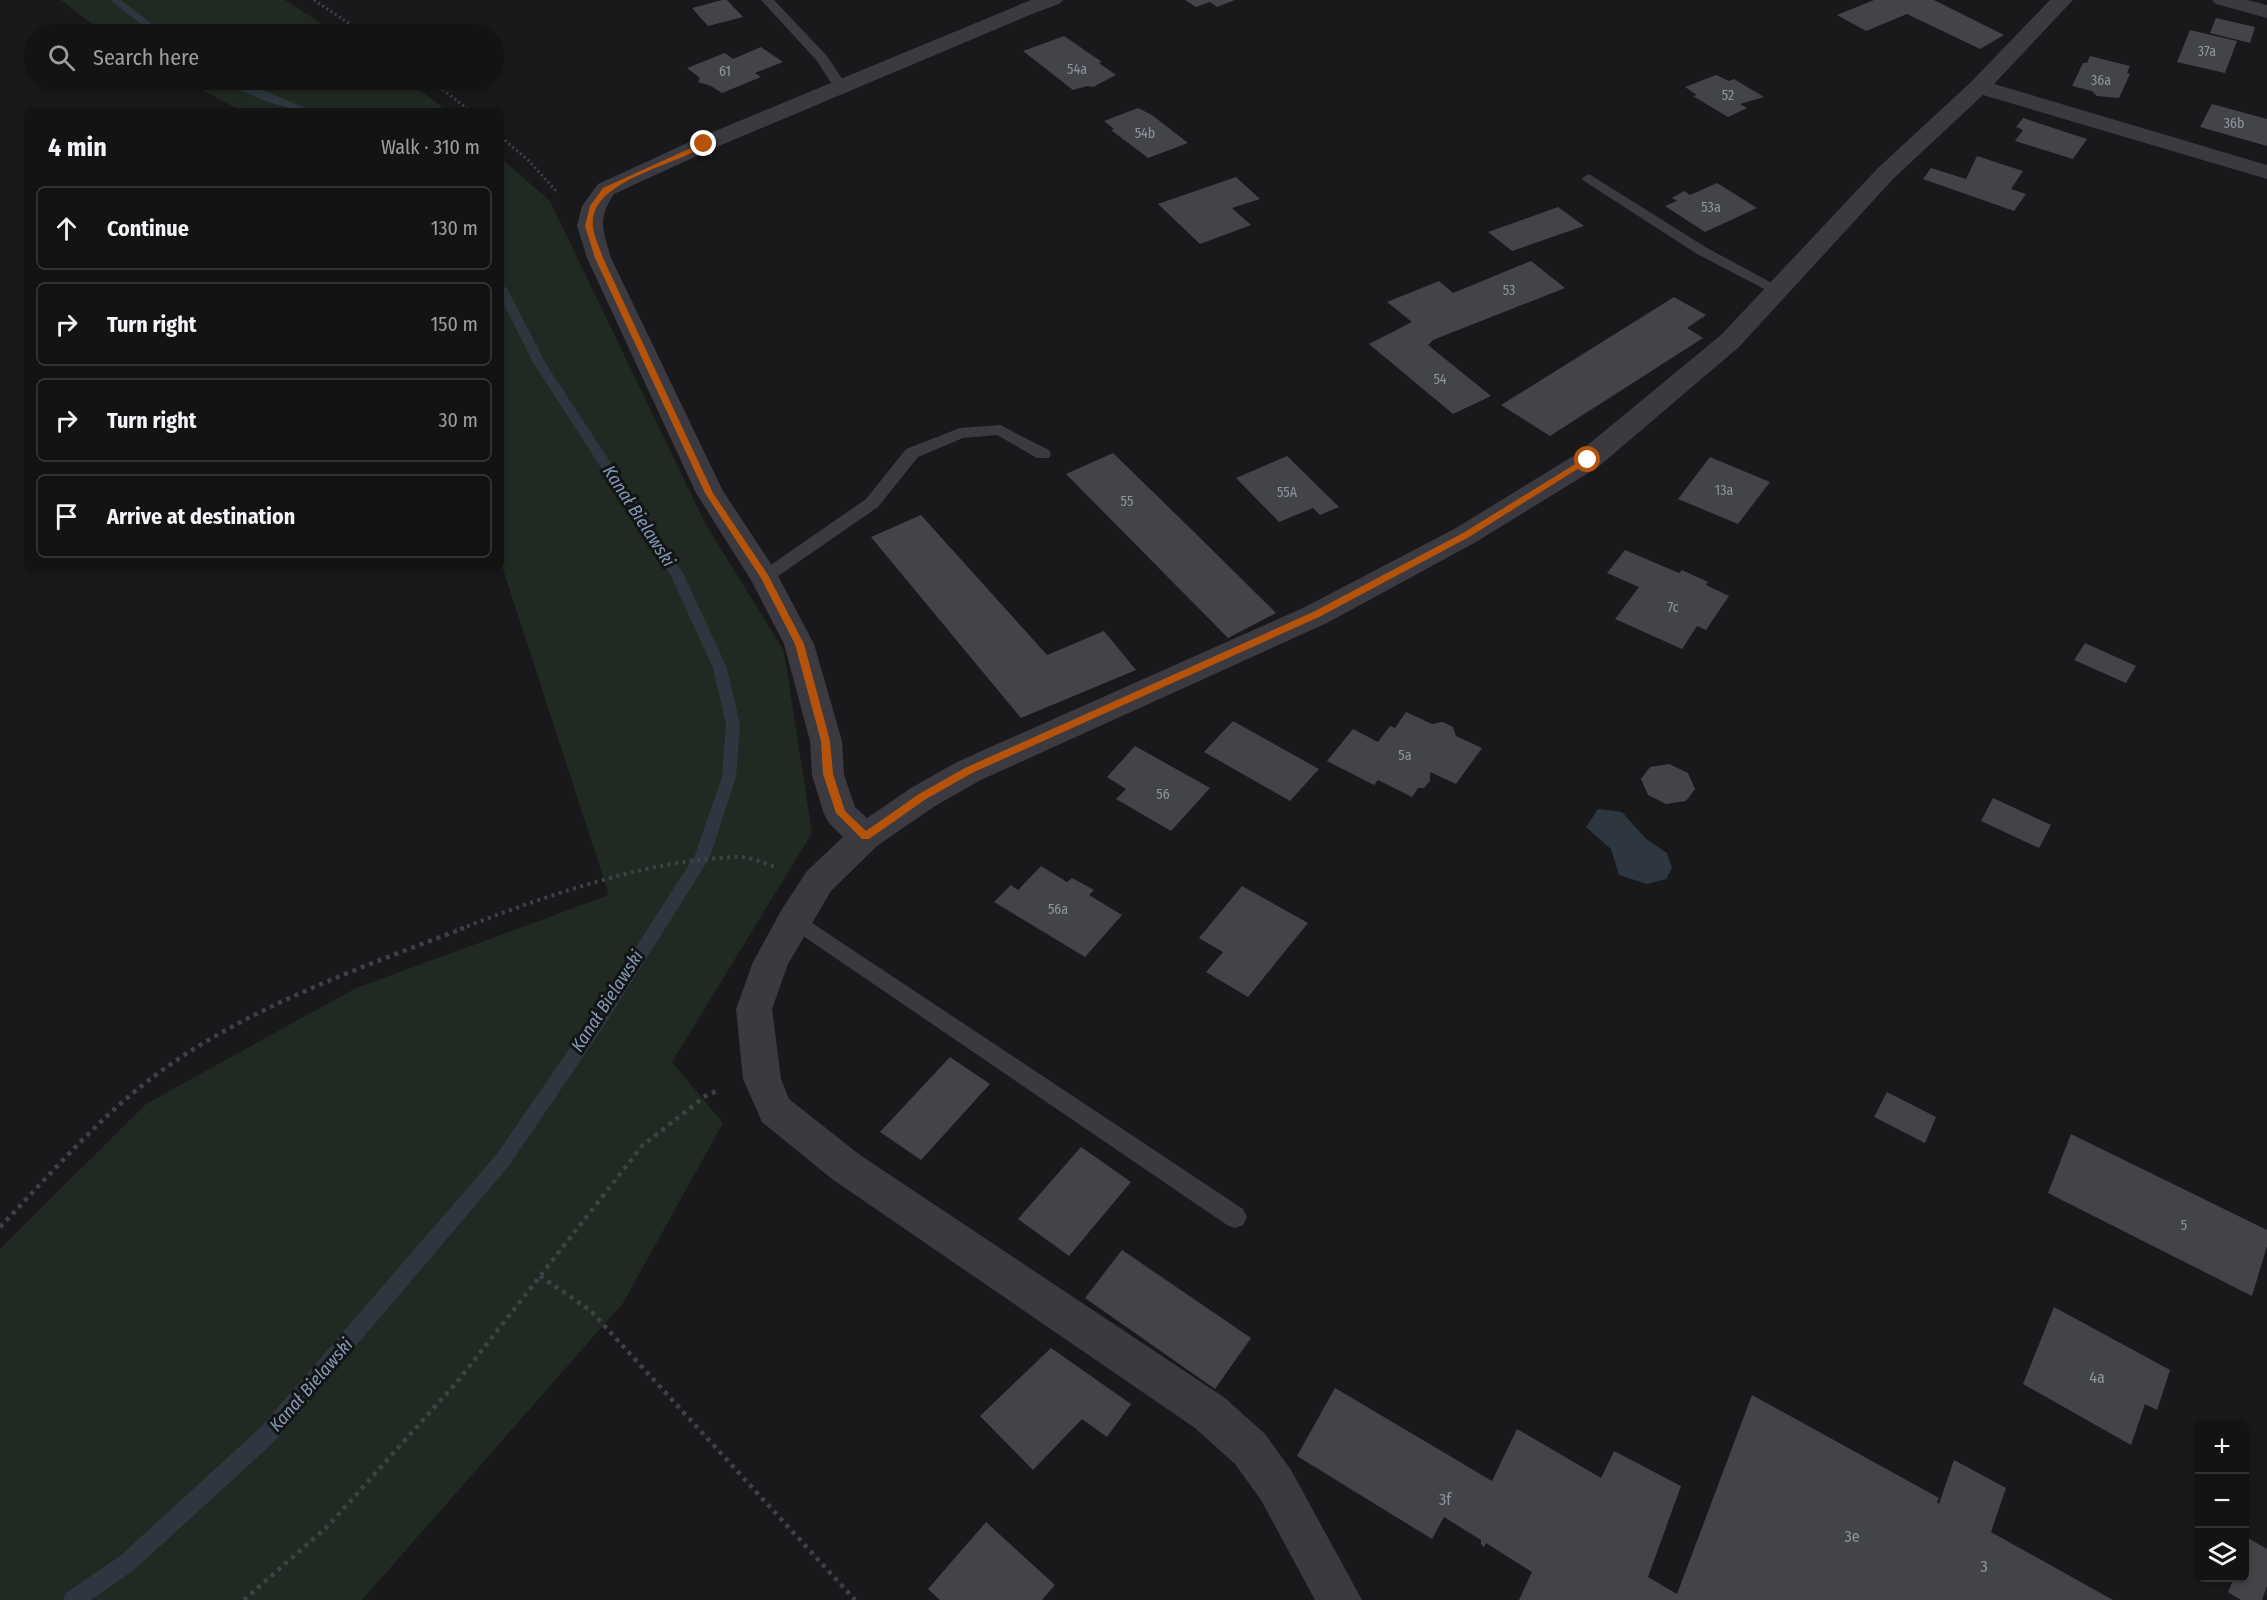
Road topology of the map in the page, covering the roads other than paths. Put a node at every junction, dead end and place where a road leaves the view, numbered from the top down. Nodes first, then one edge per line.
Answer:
1 (767, 0) edge
2 (1052, 0) edge
3 (2062, 0) edge
4 (2223, 0) edge
5 (2267, 12) edge
6 (840, 86) junction
7 (1978, 87) junction
8 (2267, 172) edge
9 (1589, 178) dead end
10 (1777, 290) junction
11 (1043, 454) dead end
12 (765, 577) junction
13 (865, 837) junction
14 (794, 919) junction
15 (1235, 1217) dead end
16 (1340, 1600) edge

1 - 6 lane
2 - 6 street
3 - 7 street
4 - 5 street
6 - 12 street
7 - 8 street
7 - 10 street
9 - 10 lane
10 - 13 street
11 - 12 lane
12 - 13 street
13 - 14 street
14 - 15 lane
14 - 16 street

